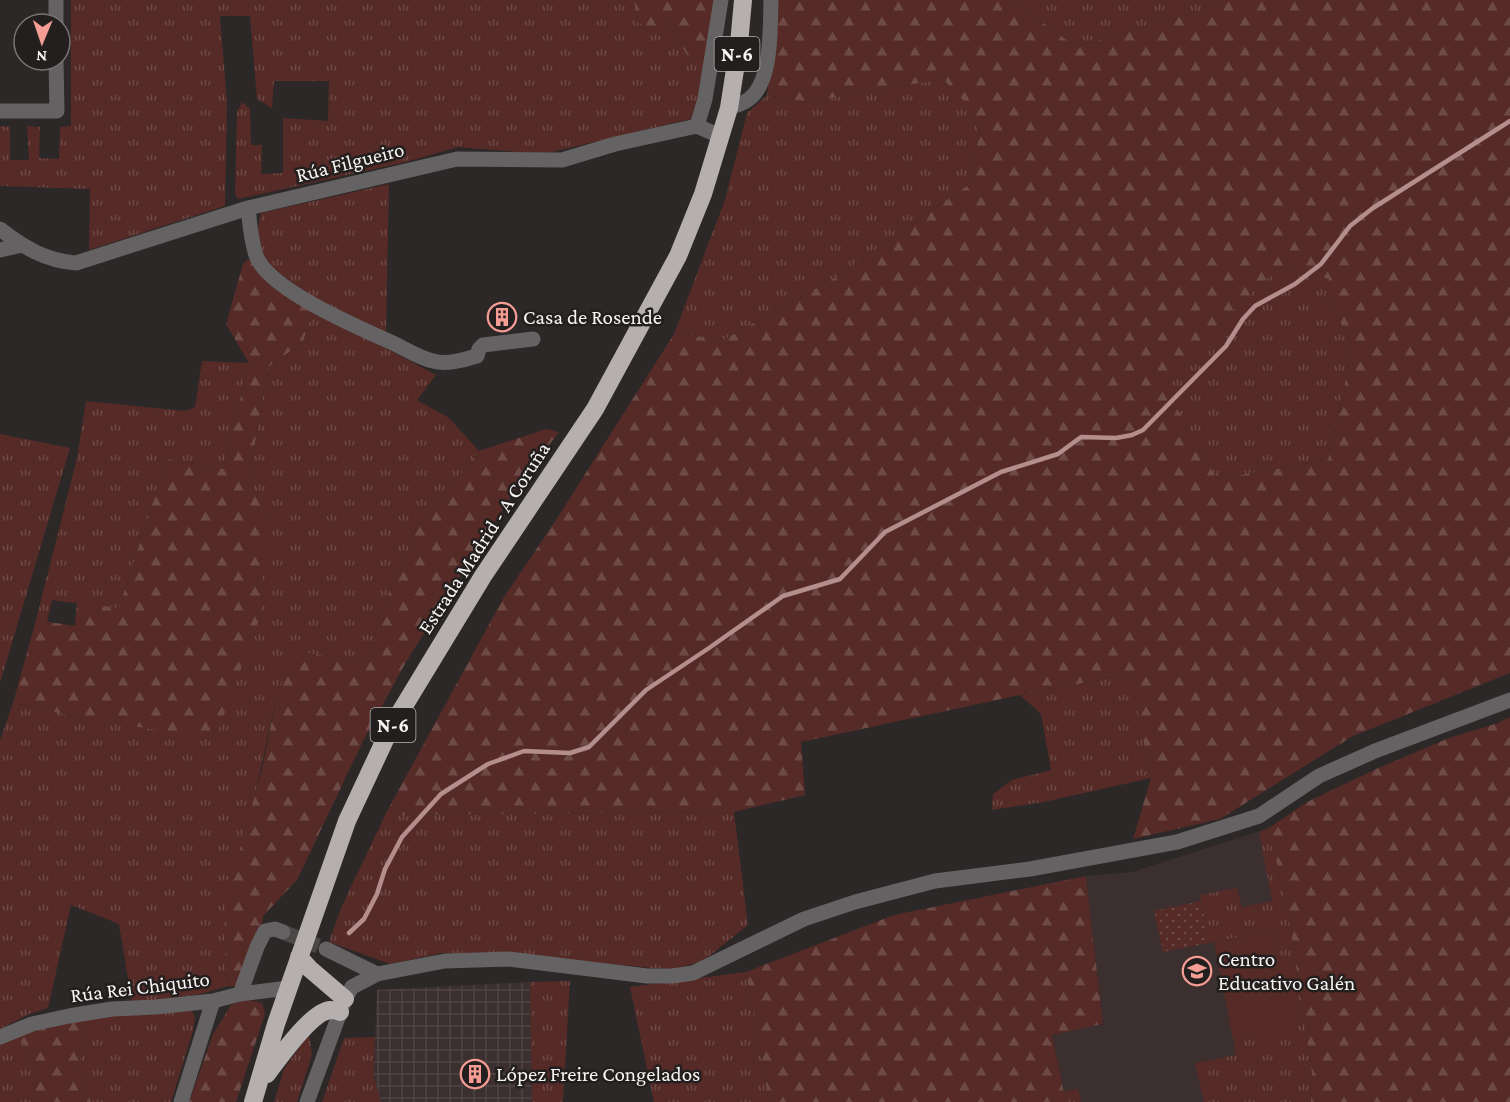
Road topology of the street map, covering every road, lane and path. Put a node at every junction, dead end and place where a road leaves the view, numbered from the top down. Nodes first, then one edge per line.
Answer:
1 (721, 0) edge
2 (743, 0) edge
3 (771, 0) edge
4 (56, 72) edge
5 (729, 108) junction
6 (0, 111) edge
7 (698, 126) junction
8 (720, 136) junction
9 (248, 208) junction
10 (0, 229) edge
11 (22, 245) junction
12 (0, 250) edge
13 (533, 339) dead end
14 (1510, 700) edge
15 (283, 932) tunnel mouth
16 (326, 949) tunnel mouth
17 (299, 957) junction
18 (377, 974) junction
19 (288, 988) junction
20 (240, 994) junction
21 (213, 1001) junction
22 (342, 1005) junction
23 (0, 1037) edge
24 (256, 1093) edge
25 (181, 1102) edge
26 (307, 1102) edge

1 - 7 street
2 - 5 highway, Estrada Madrid - A Coruña / N-6
3 - 5 street
4 - 6 street
5 - 8 highway, Estrada Madrid - A Coruña / N-6
7 - 8 street
7 - 9 street, Rúa Filgueiro
8 - 17 highway, Estrada Madrid - A Coruña / N-6
9 - 11 street, Rúa Filgueiro
9 - 13 street
10 - 11 street, Rúa Filgueiro
11 - 12 street
14 - 18 street
15 - 20 street
16 - 18 street
17 - 19 highway, Estrada Madrid - A Coruña / N-6
17 - 22 highway
18 - 22 street
19 - 20 street, Rúa Rei Chiquito
19 - 24 highway, Estrada Madrid - A Coruña / N-6
20 - 21 street, Rúa Rei Chiquito
21 - 23 street, Rúa Rei Chiquito
21 - 25 street
22 - 24 highway
22 - 26 street

